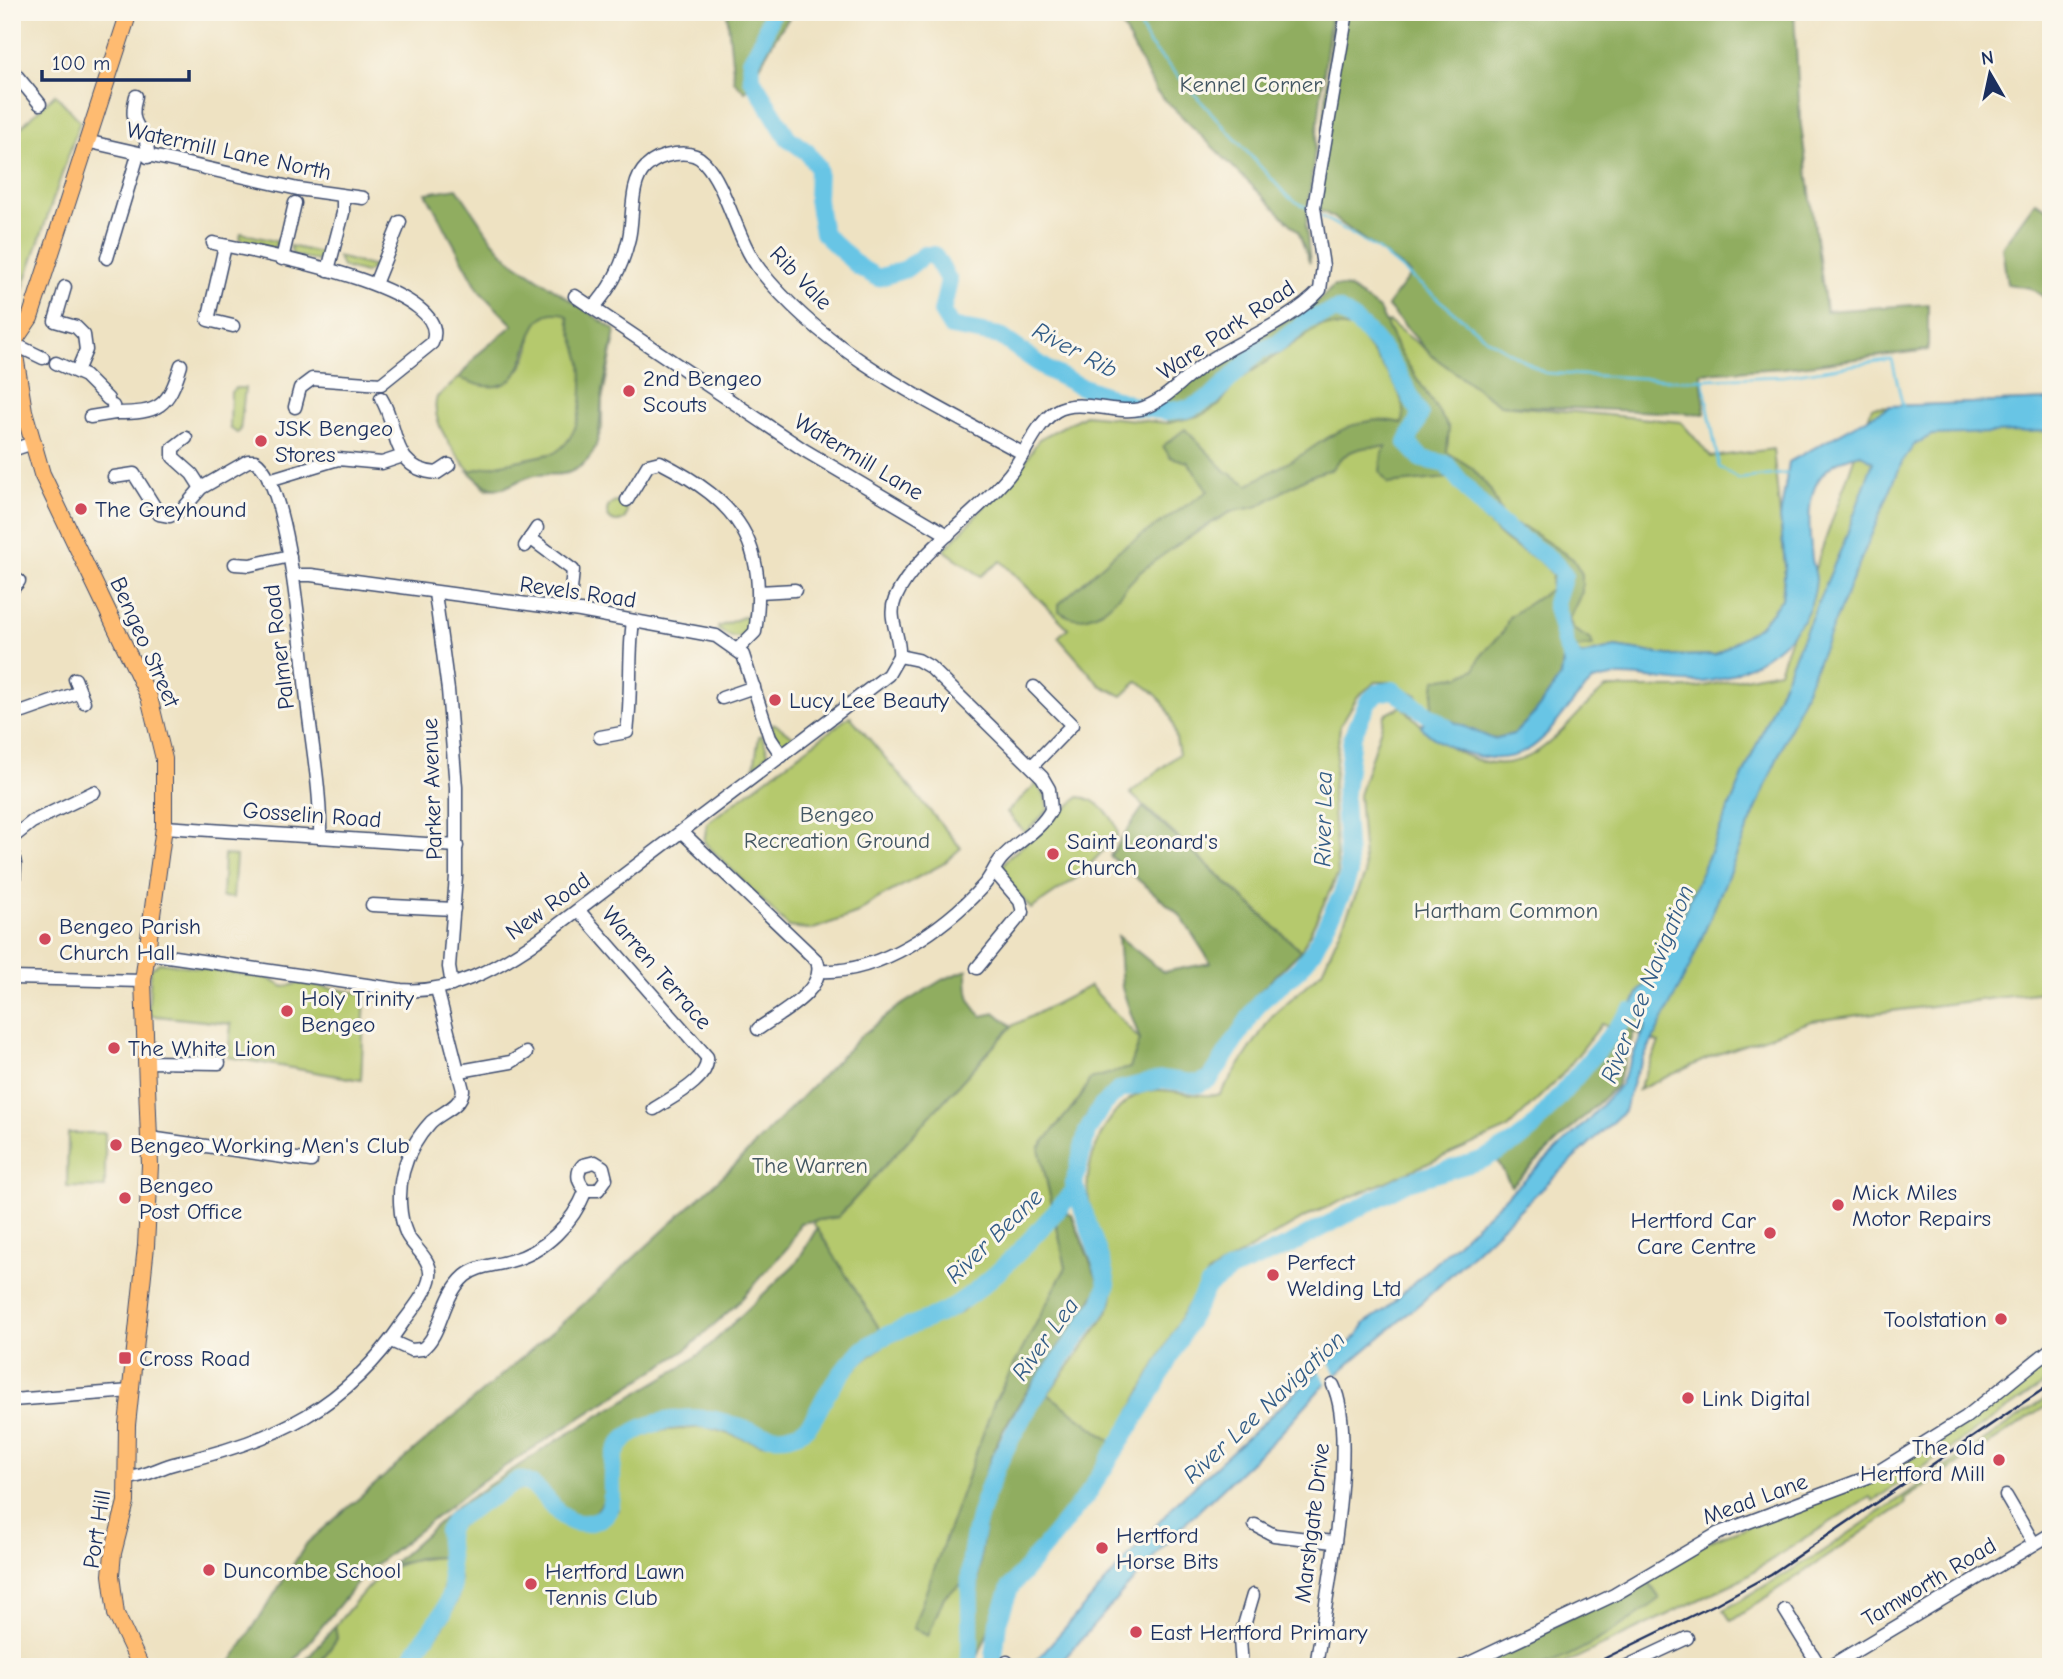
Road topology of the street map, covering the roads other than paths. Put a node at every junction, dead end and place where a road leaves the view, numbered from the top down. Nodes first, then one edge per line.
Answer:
1 (129, 12) edge
2 (1347, 12) edge
3 (12, 70) edge
4 (136, 96) dead end
5 (39, 97) dead end
6 (86, 141) junction
7 (143, 156) junction
8 (343, 197) junction
9 (363, 198) dead end
10 (295, 203) dead end
11 (400, 222) dead end
12 (107, 258) dead end
13 (282, 259) junction
14 (328, 270) junction
15 (375, 284) junction
16 (65, 287) dead end
17 (575, 296) dead end
18 (593, 308) junction
19 (233, 326) dead end
20 (13, 343) edge
21 (43, 358) dead end
22 (56, 363) dead end
23 (181, 365) dead end
24 (77, 372) junction
25 (381, 398) dead end
26 (112, 406) junction
27 (295, 407) dead end
28 (90, 417) dead end
29 (186, 438) dead end
30 (33, 443) junction
31 (12, 450) edge
32 (1024, 454) junction
33 (403, 456) junction
34 (449, 465) dead end
35 (114, 477) dead end
36 (269, 480) junction
37 (201, 488) junction
38 (626, 500) dead end
39 (948, 535) junction
40 (531, 537) dead end
41 (289, 556) junction
42 (235, 564) dead end
43 (293, 575) junction
44 (795, 590) dead end
45 (435, 593) junction
46 (759, 593) junction
47 (569, 610) junction
48 (633, 621) junction
49 (738, 649) junction
50 (900, 656) junction
51 (1034, 687) dead end
52 (754, 688) junction
53 (80, 691) dead end
54 (722, 698) dead end
55 (15, 713) edge
56 (15, 729) dead end
57 (600, 737) dead end
58 (782, 756) junction
59 (1032, 766) junction
60 (93, 792) dead end
61 (164, 827) junction
62 (682, 832) junction
63 (320, 837) junction
64 (12, 838) edge
65 (457, 846) junction
66 (12, 849) edge
67 (995, 872) junction
68 (372, 905) dead end
69 (454, 909) junction
70 (579, 911) junction
71 (12, 927) edge
72 (147, 953) junction
73 (977, 968) dead end
74 (820, 971) junction
75 (12, 978) edge
76 (143, 981) junction
77 (452, 985) junction
78 (437, 989) junction
79 (758, 1029) dead end
80 (526, 1053) dead end
81 (146, 1062) junction
82 (219, 1063) dead end
83 (460, 1071) junction
84 (654, 1110) dead end
85 (150, 1138) junction
86 (311, 1161) dead end
87 (586, 1190) dead end
88 (391, 1341) junction
89 (2051, 1349) edge
90 (1333, 1385) dead end
91 (131, 1391) junction
92 (12, 1401) edge
93 (127, 1478) junction
94 (2006, 1496) dead end
95 (1255, 1525) dead end
96 (2051, 1534) edge
97 (1332, 1542) junction
98 (2034, 1544) junction
99 (1253, 1595) dead end
100 (1785, 1610) dead end
101 (1687, 1638) dead end
102 (141, 1667) edge
103 (1242, 1667) edge
104 (1316, 1667) edge
105 (1461, 1667) edge
106 (1625, 1667) edge
107 (1820, 1667) edge
108 (1829, 1667) edge

1 - 6 main road
2 - 32 street, Ware Park Road
3 - 5 street
4 - 7 street
6 - 7 street, Watermill Lane North
6 - 20 main road
7 - 8 street, Watermill Lane North
7 - 12 street
8 - 9 street, Watermill Lane North
8 - 14 street
10 - 13 street
11 - 15 street
13 - 14 street
13 - 19 street
14 - 15 street
15 - 27 street
16 - 24 street
17 - 18 street, Watermill Lane
18 - 32 street, Rib Vale
18 - 39 street, Watermill Lane
20 - 21 street
20 - 30 main road, Bengeo Street
22 - 24 street
23 - 26 street
24 - 26 street
25 - 33 street
26 - 28 street
29 - 37 street
30 - 31 street
30 - 61 main road, Bengeo Street
32 - 39 street, Ware Park Road
33 - 34 street
33 - 36 street
35 - 37 street
36 - 37 street, Palmer Road
36 - 41 street, Palmer Road
38 - 46 street
39 - 50 street, Ware Park Road
40 - 47 street
41 - 42 street
41 - 43 street, Palmer Road
43 - 45 street, Revels Road
43 - 63 street, Palmer Road
44 - 46 street
45 - 47 street, Revels Road
45 - 65 street, Parker Avenue
46 - 49 street
47 - 48 street, Revels Road
48 - 49 street, Revels Road
48 - 57 street
49 - 52 street
50 - 58 street, New Road
50 - 59 street
51 - 59 street
52 - 54 street
52 - 58 street
53 - 55 street
55 - 56 street
58 - 62 street, New Road
59 - 67 street
60 - 64 street
61 - 63 street, Gosselin Road
61 - 72 main road, Bengeo Street
62 - 70 street, New Road
62 - 74 street
63 - 65 street, Gosselin Road
65 - 69 street, Parker Avenue
66 - 71 street
67 - 73 street
67 - 74 street
68 - 69 street
69 - 77 street, Parker Avenue
70 - 77 street, New Road
70 - 84 street, Warren Terrace
72 - 76 main road, Bengeo Street
72 - 78 street, New Road
74 - 79 street
75 - 76 street
76 - 81 main road, Bengeo Street
77 - 78 street, New Road
78 - 83 street
80 - 83 street
81 - 82 street
81 - 85 main road, Bengeo Street
83 - 88 street
85 - 86 street
85 - 91 main road, Bengeo Street
87 - 88 street
88 - 93 street
89 - 105 street, Mead Lane
90 - 97 street, Marshgate Drive
91 - 92 street
91 - 93 main road, Port Hill
93 - 102 main road, Port Hill
94 - 98 street
95 - 97 street
96 - 98 street, Tamworth Road
97 - 104 street, Marshgate Drive
98 - 108 street, Tamworth Road
99 - 103 street
100 - 107 street
101 - 106 street

